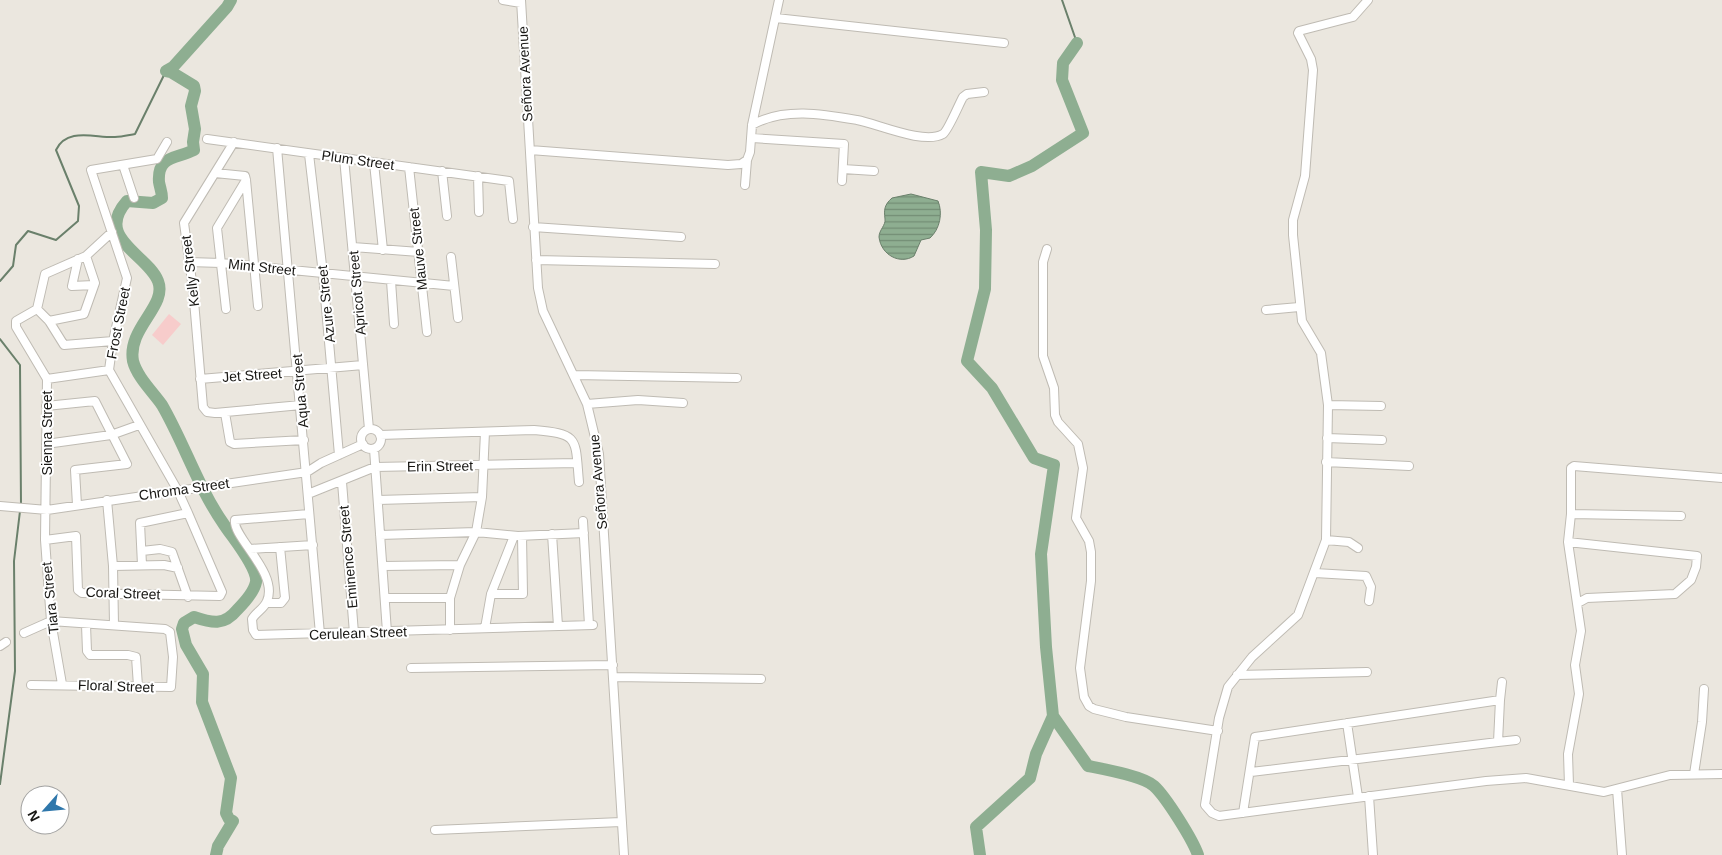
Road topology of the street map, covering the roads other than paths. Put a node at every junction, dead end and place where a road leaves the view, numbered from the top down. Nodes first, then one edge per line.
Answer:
1 (503, 0) edge
2 (779, 0) edge
3 (1368, 0) edge
4 (521, 1) edge
5 (776, 18) junction
6 (1004, 43) dead end
7 (984, 92) dead end
8 (752, 126) junction
9 (752, 138) junction
10 (207, 139) dead end
11 (166, 142) dead end
12 (234, 142) junction
13 (277, 148) junction
14 (530, 150) junction
15 (309, 154) junction
16 (344, 158) junction
17 (747, 160) junction
18 (374, 162) junction
19 (123, 165) junction
20 (409, 167) junction
21 (843, 169) junction
22 (442, 171) junction
23 (874, 171) dead end
24 (215, 172) junction
25 (478, 176) junction
26 (246, 180) junction
27 (842, 182) dead end
28 (745, 185) dead end
29 (134, 198) dead end
30 (479, 212) dead end
31 (447, 216) dead end
32 (513, 219) dead end
33 (533, 227) junction
34 (112, 232) junction
35 (681, 237) dead end
36 (353, 248) junction
37 (1047, 249) dead end
38 (382, 250) junction
39 (419, 252) junction
40 (86, 256) junction
41 (451, 257) dead end
42 (78, 259) junction
43 (536, 260) junction
44 (189, 262) junction
45 (221, 263) junction
46 (715, 264) dead end
47 (254, 267) junction
48 (289, 270) junction
49 (323, 274) junction
50 (355, 278) junction
51 (390, 280) junction
52 (422, 283) junction
53 (94, 285) junction
54 (454, 286) junction
55 (258, 306) dead end
56 (1299, 307) junction
57 (37, 309) junction
58 (226, 309) dead end
59 (1266, 310) dead end
60 (458, 318) dead end
61 (49, 321) junction
62 (394, 324) dead end
63 (427, 332) dead end
64 (113, 341) junction
65 (363, 365) junction
66 (332, 368) junction
67 (109, 370) junction
68 (298, 371) junction
69 (575, 375) junction
70 (737, 378) dead end
71 (47, 379) junction
72 (200, 379) junction
73 (588, 404) junction
74 (683, 404) dead end
75 (301, 405) junction
76 (1328, 405) junction
77 (46, 406) junction
78 (1381, 406) dead end
79 (225, 413) junction
80 (139, 425) junction
81 (369, 429) junction
82 (485, 432) junction
83 (111, 435) junction
84 (380, 435) junction
85 (1327, 438) junction
86 (304, 440) junction
87 (1382, 440) dead end
88 (46, 444) junction
89 (362, 444) junction
90 (374, 448) junction
91 (339, 455) junction
92 (1326, 462) junction
93 (577, 463) junction
94 (485, 466) junction
95 (1409, 466) dead end
96 (375, 467) junction
97 (307, 472) junction
98 (1722, 478) edge
99 (342, 482) junction
100 (579, 482) dead end
101 (178, 491) junction
102 (308, 494) junction
103 (482, 497) junction
104 (107, 500) junction
105 (378, 500) junction
106 (78, 505) junction
107 (0, 506) edge
108 (47, 510) junction
109 (188, 513) junction
110 (310, 514) junction
111 (1571, 514) junction
112 (1681, 516) dead end
113 (583, 521) dead end
114 (476, 532) junction
115 (584, 533) junction
116 (552, 534) junction
117 (380, 535) junction
118 (518, 536) junction
119 (45, 540) junction
120 (1326, 540) junction
121 (1568, 542) junction
122 (312, 546) junction
123 (280, 548) junction
124 (1358, 548) dead end
125 (250, 549) junction
126 (142, 551) junction
127 (210, 564) joint
128 (142, 565) junction
129 (460, 565) junction
130 (113, 566) junction
131 (383, 566) junction
132 (178, 568) junction
133 (1315, 573) junction
134 (114, 594) junction
135 (491, 594) junction
136 (188, 597) junction
137 (385, 598) junction
138 (450, 598) junction
139 (1369, 601) dead end
140 (266, 603) junction
141 (1578, 603) junction
142 (51, 621) junction
143 (86, 625) junction
144 (114, 625) junction
145 (558, 626) junction
146 (484, 628) junction
147 (450, 630) junction
148 (387, 632) junction
149 (24, 633) dead end
150 (354, 633) junction
151 (320, 634) junction
152 (613, 665) junction
153 (411, 668) dead end
154 (1367, 672) dead end
155 (1237, 675) junction
156 (613, 677) junction
157 (760, 679) dead end
158 (1502, 682) dead end
159 (62, 684) junction
160 (31, 685) dead end
161 (138, 686) junction
162 (1704, 689) dead end
163 (1500, 700) junction
164 (1347, 723) junction
165 (1218, 731) junction
166 (1516, 740) dead end
167 (1498, 742) junction
168 (1353, 760) junction
169 (1251, 772) junction
170 (1694, 774) junction
171 (1722, 774) edge
172 (1569, 785) junction
173 (1617, 789) junction
174 (1369, 796) junction
175 (1358, 797) junction
176 (1243, 813) junction
177 (621, 822) junction
178 (435, 830) dead end
179 (624, 855) edge
180 (1372, 855) edge
181 (1622, 855) edge

1 - 4 street
2 - 5 street
3 - 56 street
4 - 14 street, Señora Avenue
5 - 6 street
5 - 8 street
7 - 8 street
8 - 9 street
9 - 17 street
9 - 21 street
10 - 12 street, Plum Street
11 - 19 street, Frost Street
12 - 13 street, Plum Street
12 - 24 street, Kelly Street
13 - 15 street, Plum Street
13 - 48 street, Aqua Street
14 - 17 street
14 - 33 street, Señora Avenue
15 - 16 street, Plum Street
15 - 49 street, Azure Street
16 - 18 street, Plum Street
16 - 36 street, Apricot Street
17 - 28 street
18 - 20 street, Plum Street
18 - 38 street
19 - 29 street
19 - 34 street, Frost Street
20 - 22 street, Plum Street
20 - 39 street, Mauve Street
21 - 23 street
21 - 27 street
22 - 25 street, Plum Street
22 - 31 street
24 - 26 street
24 - 44 street, Kelly Street
25 - 30 street
25 - 32 street, Plum Street
26 - 45 street
26 - 47 street
33 - 35 street
33 - 43 street, Señora Avenue
34 - 40 street
34 - 64 street, Frost Street
36 - 38 street
36 - 50 street, Apricot Street
37 - 165 street
38 - 39 street
39 - 52 street, Mauve Street
40 - 42 street
40 - 53 street
41 - 54 street
42 - 53 street
42 - 57 street
43 - 46 street
43 - 69 street, Señora Avenue
44 - 45 street, Mint Street
44 - 72 street, Kelly Street
45 - 47 street, Mint Street
45 - 58 street
47 - 48 street, Mint Street
47 - 55 street
48 - 49 street, Mint Street
48 - 68 street, Aqua Street
49 - 50 street, Mint Street
49 - 66 street, Azure Street
50 - 51 street, Mint Street
50 - 65 street, Apricot Street
51 - 52 street, Mint Street
51 - 62 street
52 - 54 street, Mint Street
52 - 63 street, Mauve Street
53 - 61 street
54 - 60 street
56 - 59 street
56 - 76 street
57 - 61 street
57 - 71 street, Sienna Street
61 - 64 street
64 - 67 street, Frost Street
65 - 66 street, Jet Street
65 - 81 street, Apricot Street
66 - 68 street, Jet Street
66 - 91 street, Azure Street
67 - 71 street
67 - 80 street, Frost Street
68 - 72 street, Jet Street
68 - 75 street, Aqua Street
69 - 70 street
69 - 73 street, Señora Avenue
71 - 77 street, Sienna Street
72 - 79 street, Kelly Street
73 - 74 street
73 - 152 street, Señora Avenue
75 - 79 street
75 - 86 street, Aqua Street
76 - 78 street
76 - 85 street
77 - 83 street
77 - 88 street, Sienna Street
79 - 86 street
80 - 83 street
80 - 101 street, Frost Street
81 - 84 street
81 - 89 street
82 - 84 street
82 - 93 street
82 - 94 street
83 - 88 street
83 - 106 street
84 - 90 street
85 - 87 street
85 - 92 street
86 - 97 street, Aqua Street
88 - 108 street, Sienna Street
89 - 90 street
89 - 91 street, Chroma Street
90 - 96 street
91 - 97 street, Chroma Street
92 - 95 street
92 - 120 street
93 - 94 street, Erin Street
93 - 100 street
94 - 96 street, Erin Street
94 - 103 street
96 - 99 street, Erin Street
96 - 105 street
97 - 101 street, Chroma Street
97 - 102 street, Aqua Street
98 - 111 street
99 - 102 street, Erin Street
99 - 150 street, Eminence Street
101 - 104 street, Chroma Street
101 - 109 street, Frost Street
102 - 110 street, Aqua Street
103 - 105 street
103 - 114 street
104 - 106 street, Chroma Street
104 - 130 street
105 - 117 street
106 - 108 street, Chroma Street
107 - 108 street, Chroma Street
108 - 119 street, Tiara Street
109 - 126 street
109 - 127 street, Frost Street
110 - 122 street, Aqua Street
110 - 125 street
111 - 112 street
111 - 121 street
113 - 115 street
114 - 117 street
114 - 118 street
114 - 129 street
115 - 116 street
115 - 145 street, Cerulean Street
116 - 118 street
116 - 145 street
117 - 131 street
118 - 135 street
118 - 135 street
119 - 134 street, Coral Street
119 - 142 street, Tiara Street
120 - 124 street
120 - 133 street
121 - 141 street
121 - 141 street
122 - 123 street
122 - 151 street, Aqua Street
123 - 125 street
123 - 140 street
125 - 140 street
126 - 128 street
126 - 132 street
127 - 136 street, Coral Street
128 - 130 street
128 - 132 street
129 - 131 street
129 - 138 street
130 - 134 street
131 - 137 street
132 - 136 street
133 - 139 street
133 - 155 street
134 - 136 street, Coral Street
134 - 144 street
135 - 146 street
137 - 138 street
137 - 148 street
138 - 147 street
140 - 151 street, Cerulean Street
141 - 172 street
142 - 143 street
142 - 149 street
142 - 159 street, Tiara Street
143 - 144 street
143 - 161 street
144 - 161 street, Floral Street
145 - 146 street, Cerulean Street
146 - 147 street, Cerulean Street
147 - 148 street, Cerulean Street
148 - 150 street, Cerulean Street
150 - 151 street, Cerulean Street
152 - 153 street
152 - 156 street, Señora Avenue
154 - 155 street
155 - 165 street
156 - 157 street
156 - 177 street, Señora Avenue
158 - 163 street
159 - 160 street, Floral Street
159 - 161 street, Floral Street
162 - 170 street
163 - 164 street
163 - 167 street
164 - 168 street
164 - 169 street
165 - 176 street
166 - 167 street
167 - 168 street
168 - 169 street
168 - 175 street
169 - 176 street
170 - 171 street
170 - 173 street
172 - 173 street
172 - 174 street
173 - 181 street
174 - 175 street
174 - 180 street
175 - 176 street
177 - 178 street
177 - 179 street, Señora Avenue

